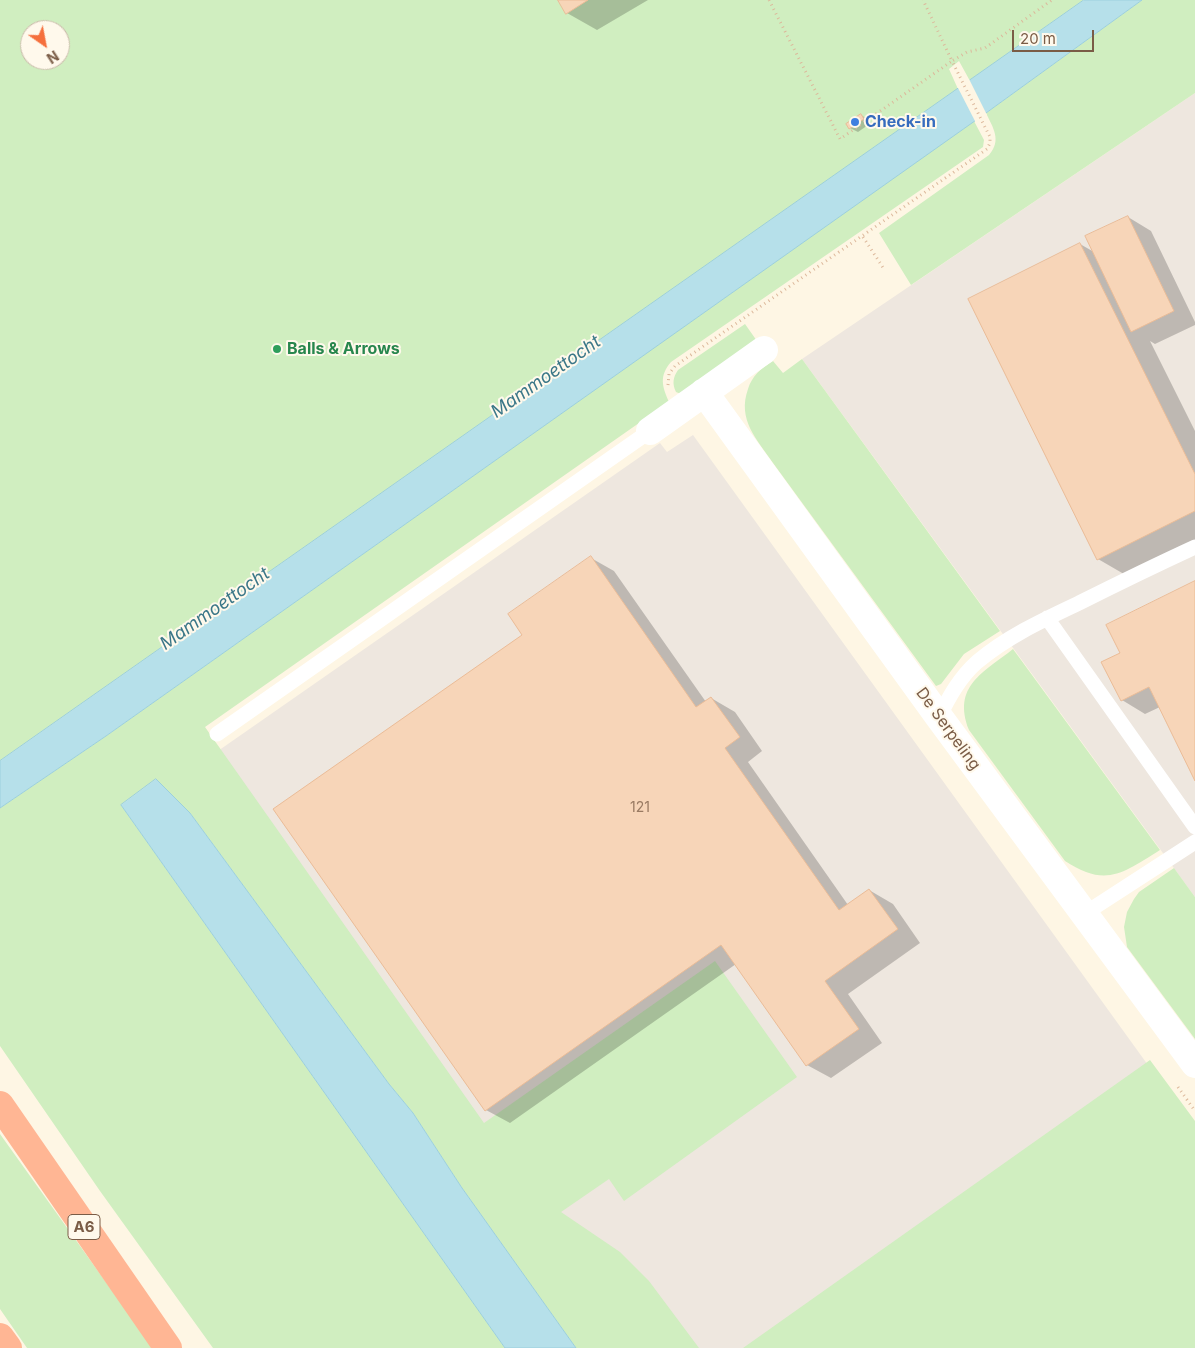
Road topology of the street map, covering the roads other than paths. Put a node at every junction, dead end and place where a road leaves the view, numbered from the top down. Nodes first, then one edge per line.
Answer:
1 (764, 350) dead end
2 (704, 392) junction
3 (650, 430) joint
4 (1195, 547) edge
5 (1047, 618) junction
6 (939, 718) junction
7 (218, 734) dead end
8 (1195, 827) edge
9 (1195, 842) edge
10 (1084, 914) junction
11 (1195, 1064) edge
12 (0, 1105) edge
13 (0, 1337) edge
14 (8, 1348) edge
15 (168, 1348) edge

1 - 2 street
2 - 3 street
2 - 6 street, De Serpeling
3 - 7 lane
4 - 5 lane
5 - 6 lane
5 - 8 lane
6 - 10 street, De Serpeling
9 - 10 lane
10 - 11 street, De Serpeling
12 - 15 highway, A6
13 - 14 highway

